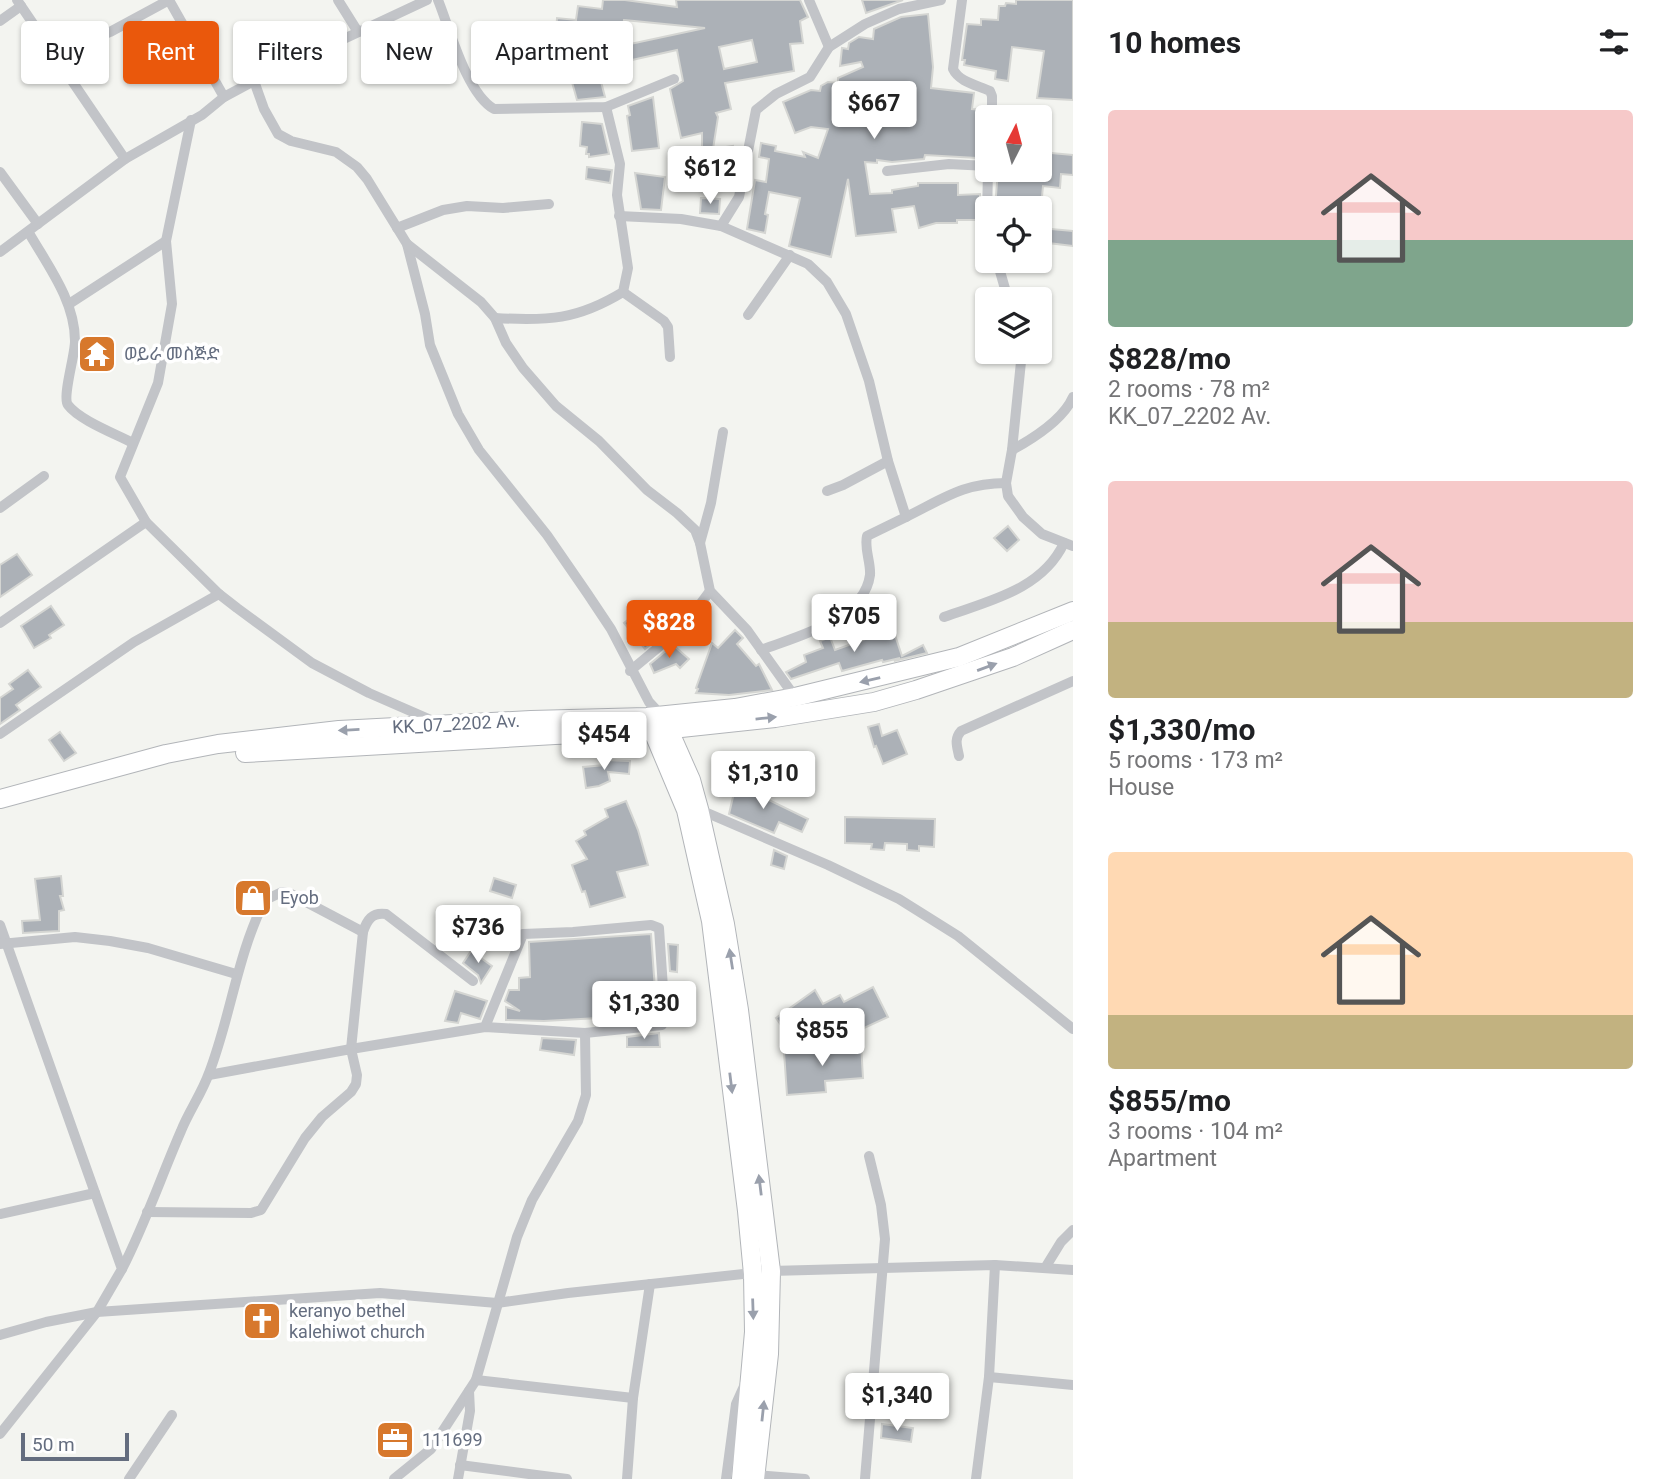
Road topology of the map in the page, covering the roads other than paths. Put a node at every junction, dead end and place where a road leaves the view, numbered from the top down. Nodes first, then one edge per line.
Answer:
1 (169, 0) edge
2 (338, 0) edge
3 (427, 0) edge
4 (438, 0) edge
5 (809, 0) edge
6 (941, 0) edge
7 (962, 0) edge
8 (19, 3) edge
9 (0, 21) edge
10 (32, 21) edge
11 (109, 32) edge
12 (358, 32) junction
13 (347, 37) edge
14 (829, 47) junction
15 (674, 79) dead end
16 (75, 84) edge
17 (248, 84) edge
18 (255, 84) edge
19 (224, 97) junction
20 (992, 105) edge
21 (606, 107) junction
22 (191, 120) junction
23 (125, 159) junction
24 (975, 167) edge
25 (887, 171) dead end
26 (0, 172) edge
27 (550, 204) dead end
28 (619, 216) junction
29 (38, 224) junction
30 (721, 226) junction
31 (397, 228) junction
32 (29, 233) junction
33 (166, 240) junction
34 (407, 244) junction
35 (0, 252) edge
36 (790, 255) junction
37 (623, 292) junction
38 (69, 304) junction
39 (748, 315) dead end
40 (495, 318) junction
41 (670, 357) dead end
42 (1020, 364) edge
43 (1073, 397) edge
44 (723, 432) dead end
45 (133, 443) junction
46 (1012, 450) junction
47 (888, 461) junction
48 (44, 476) dead end
49 (1006, 483) junction
50 (827, 491) dead end
51 (0, 508) edge
52 (906, 517) junction
53 (146, 522) junction
54 (701, 543) junction
55 (1069, 545) edge
56 (709, 591) junction
57 (219, 594) junction
58 (1073, 611) edge
59 (944, 617) dead end
60 (0, 623) edge
61 (1073, 630) edge
62 (761, 650) junction
63 (630, 671) junction
64 (1073, 681) edge
65 (795, 697) junction
66 (656, 719) junction
67 (531, 720) junction
68 (0, 734) edge
69 (959, 756) dead end
70 (0, 799) edge
71 (0, 809) edge
72 (692, 810) junction
73 (0, 925) edge
74 (363, 932) junction
75 (3, 943) edge
76 (236, 974) junction
77 (474, 981) dead end
78 (485, 1027) junction
79 (1073, 1029) edge
80 (585, 1033) junction
81 (351, 1049) junction
82 (209, 1075) junction
83 (869, 1156) dead end
84 (95, 1193) junction
85 (147, 1212) junction
86 (0, 1214) edge
87 (1073, 1230) edge
88 (995, 1265) junction
89 (1045, 1268) junction
90 (122, 1269) junction
91 (884, 1269) junction
92 (1073, 1270) edge
93 (762, 1273) junction
94 (650, 1284) junction
95 (497, 1303) junction
96 (97, 1312) junction
97 (0, 1335) edge
98 (750, 1376) junction
99 (989, 1377) junction
100 (473, 1384) junction
101 (1073, 1385) edge
102 (634, 1398) junction
103 (172, 1415) dead end
104 (0, 1434) edge
105 (460, 1465) junction
106 (757, 1477) edge
107 (129, 1479) edge
108 (394, 1479) edge
109 (458, 1479) edge
110 (567, 1479) edge
111 (626, 1479) edge
112 (726, 1479) edge
113 (805, 1479) edge
114 (865, 1479) edge
115 (976, 1479) edge

1 - 11 street
1 - 19 street
2 - 12 street
3 - 12 street
4 - 21 street
5 - 14 street
6 - 14 street
7 - 20 street
8 - 9 street
8 - 10 street
12 - 13 street
14 - 30 street
15 - 21 street
16 - 23 street
17 - 19 street
18 - 31 street
19 - 22 street
21 - 28 street
22 - 23 street
22 - 33 street
23 - 29 street
24 - 25 street
26 - 29 street
27 - 31 street
28 - 30 street
28 - 37 street
29 - 32 street
30 - 36 street
31 - 34 street
32 - 35 street
32 - 38 street
33 - 38 street
33 - 45 street
34 - 40 street
34 - 63 street
36 - 39 street
36 - 47 street
37 - 40 street
37 - 41 street
38 - 45 street
40 - 54 street
42 - 46 street
43 - 46 street
44 - 54 street
45 - 53 street
46 - 49 street
47 - 50 street
47 - 52 street
48 - 51 street
49 - 52 street
49 - 55 street
52 - 62 street
53 - 57 street
53 - 60 street
54 - 56 street
55 - 59 street
56 - 62 street
56 - 63 street
57 - 67 street
57 - 68 street
58 -> 65 main road, KK_07_2202 Av.
66 -> 61 main road
62 - 65 street
63 - 66 street
64 - 69 street
65 - 66 main road, KK_07_2202 Av.
66 - 67 main road, KK_07_2202 Av.
66 - 71 main road
66 - 72 main road
67 -> 70 main road, KK_07_2202 Av.
72 - 79 street
72 - 93 main road
73 - 75 street
74 - 76 street
74 - 77 street
74 - 81 street
75 - 76 street
75 - 84 street
76 - 82 street
78 - 80 street
78 - 80 street
78 - 81 street
80 - 95 street
81 - 82 street
81 - 85 street
82 - 85 street
83 - 91 street
84 - 86 street
84 - 90 street
85 - 90 street
87 - 89 street
88 - 89 street
88 - 91 street
88 - 99 street
89 - 92 street
90 - 96 street
91 - 93 street
91 - 114 street
93 - 94 street
93 -> 98 main road
106 -> 93 main road
94 - 95 street
94 - 102 street
95 - 96 street
95 - 100 street
96 - 97 street
96 - 104 street
98 - 106 main road
98 - 112 street
99 - 101 street
99 - 115 street
100 - 102 street
100 - 105 street
100 - 108 street
102 - 111 street
103 - 107 street
105 - 109 street
105 - 110 street
106 - 113 street

